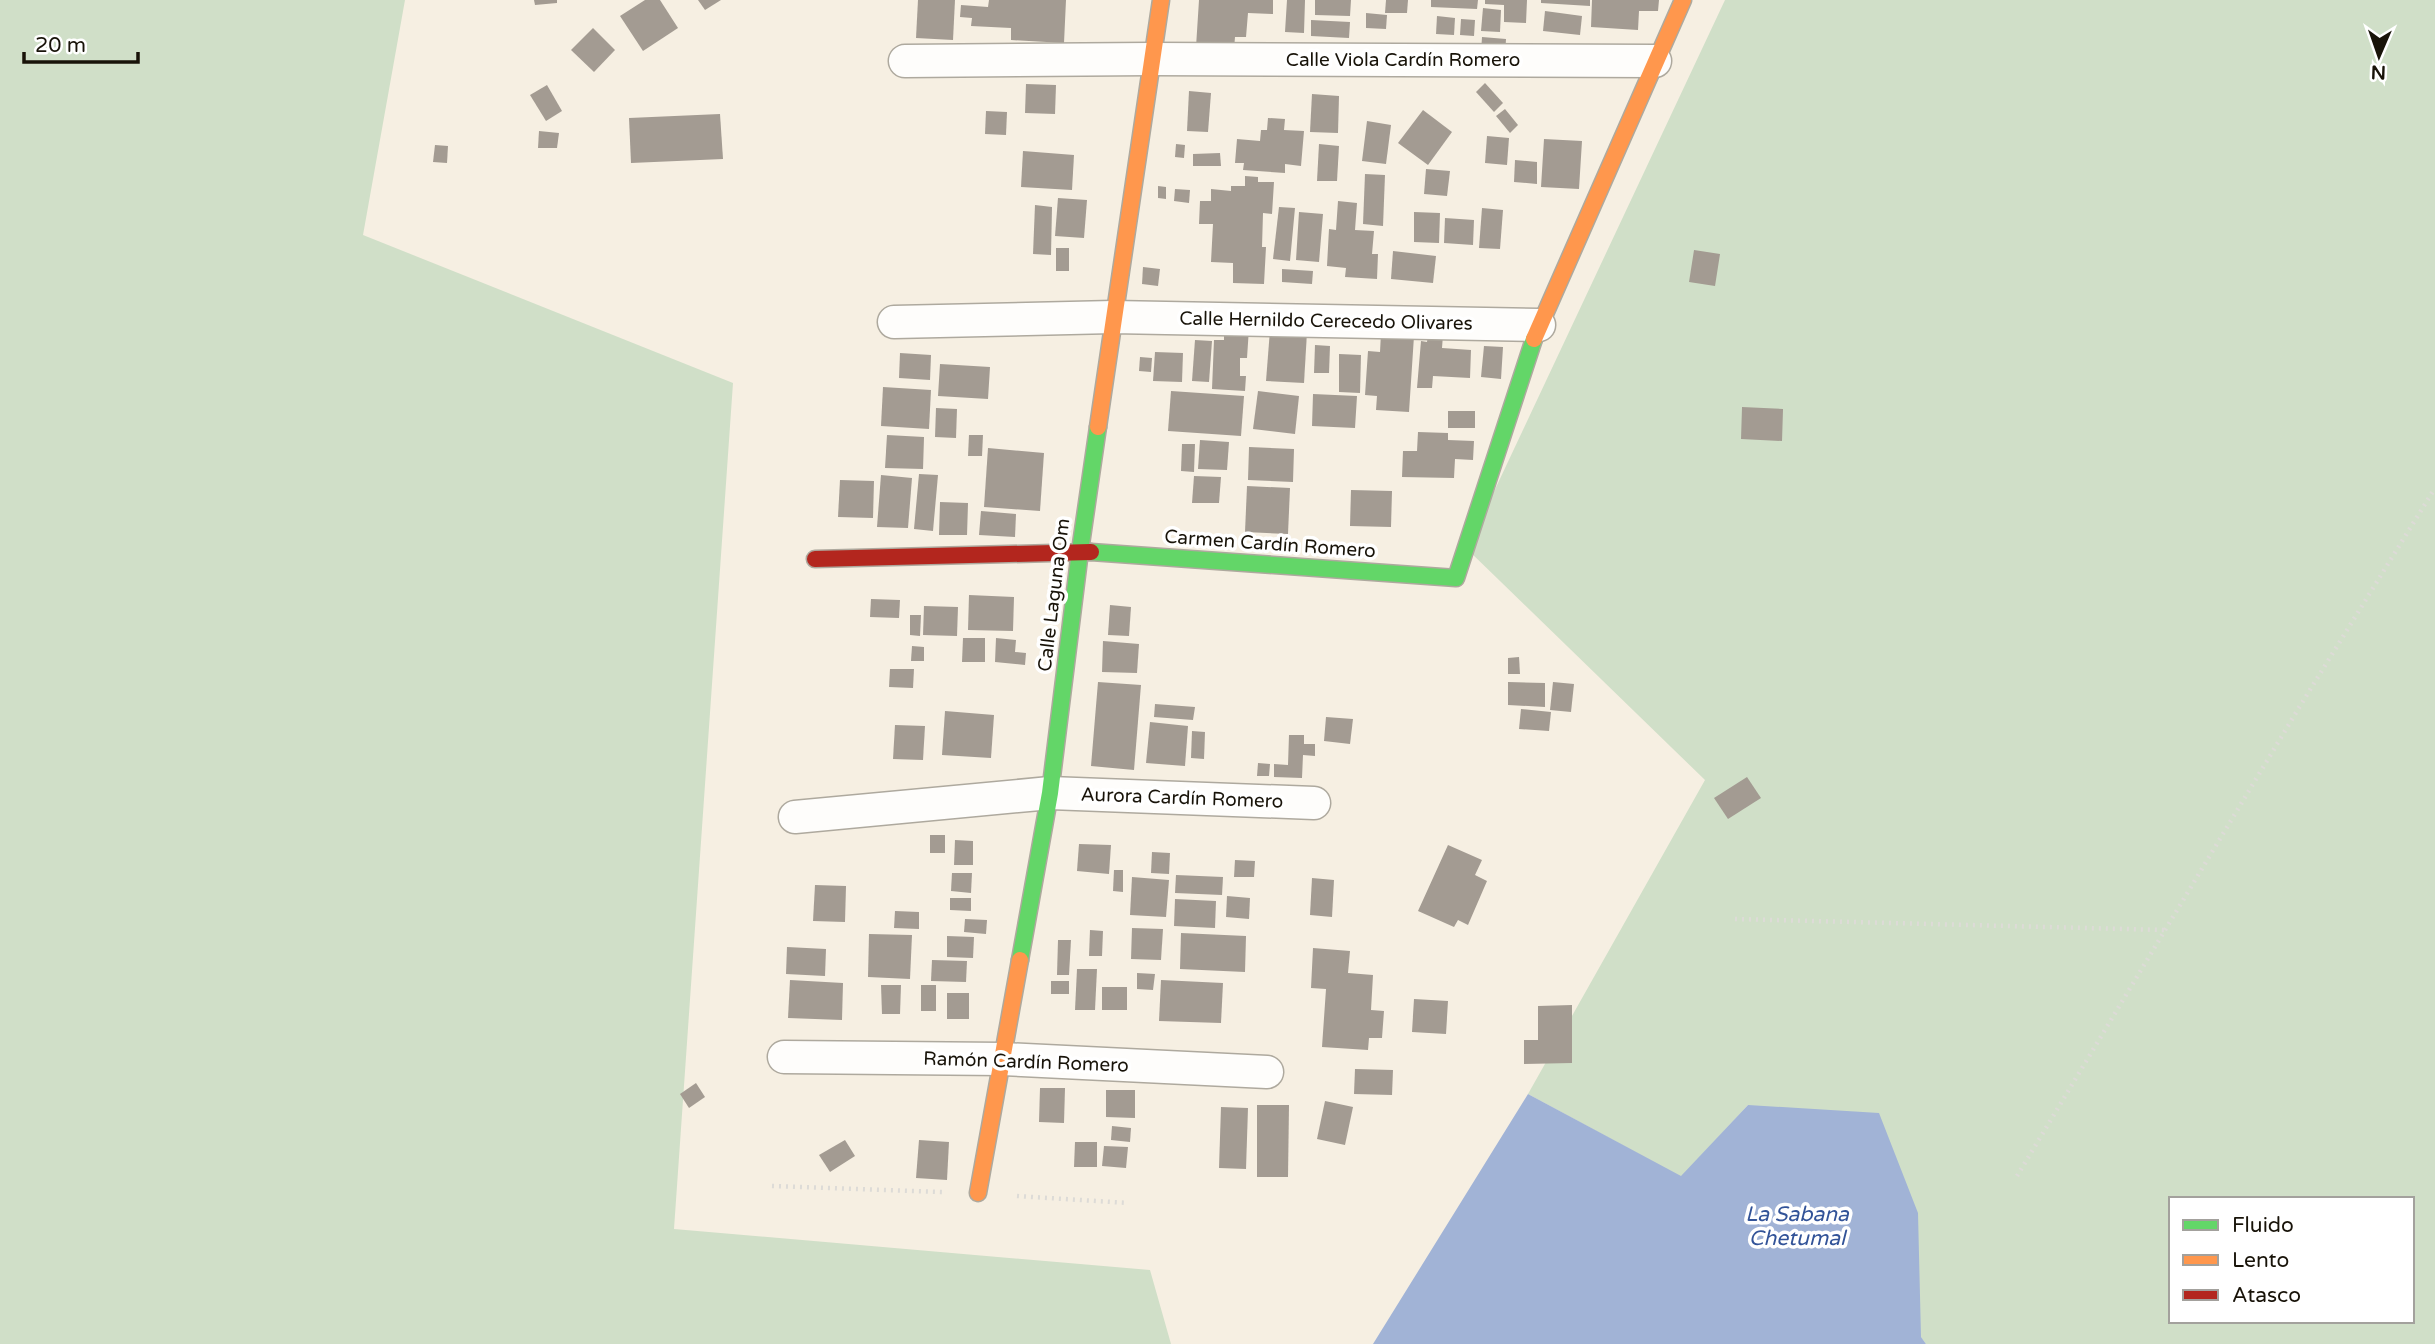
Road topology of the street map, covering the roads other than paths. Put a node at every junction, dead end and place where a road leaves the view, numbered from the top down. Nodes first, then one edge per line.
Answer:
1 (1161, 0) edge
2 (1683, 0) edge
3 (1151, 59) junction
4 (905, 61) dead end
5 (1656, 61) junction
6 (1113, 317) junction
7 (894, 322) dead end
8 (1539, 325) junction
9 (1080, 551) junction
10 (815, 559) dead end
11 (1050, 793) junction
12 (1314, 803) dead end
13 (796, 817) dead end
14 (784, 1057) dead end
15 (1003, 1059) junction
16 (1267, 1072) dead end
17 (978, 1193) dead end

1 - 3 street, Calle Laguna Om
2 - 5 street
3 - 4 street, Calle Viola Cardín Romero
3 - 5 street, Calle Viola Cardín Romero
3 - 6 street, Calle Laguna Om
5 - 8 street
6 - 7 street, Calle Hernildo Cerecedo Olivares
6 - 8 street, Calle Hernildo Cerecedo Olivares
6 - 9 street, Calle Laguna Om
8 - 9 street, Carmen Cardín Romero
9 - 10 street, Carmen Cardín Romero
9 - 11 street, Calle Laguna Om
11 - 12 street, Aurora Cardín Romero
11 - 13 street, Aurora Cardín Romero
11 - 15 street, Calle Laguna Om
14 - 15 street, Ramón Cardín Romero
15 - 16 street, Ramón Cardín Romero
15 - 17 street, Calle Laguna Om

